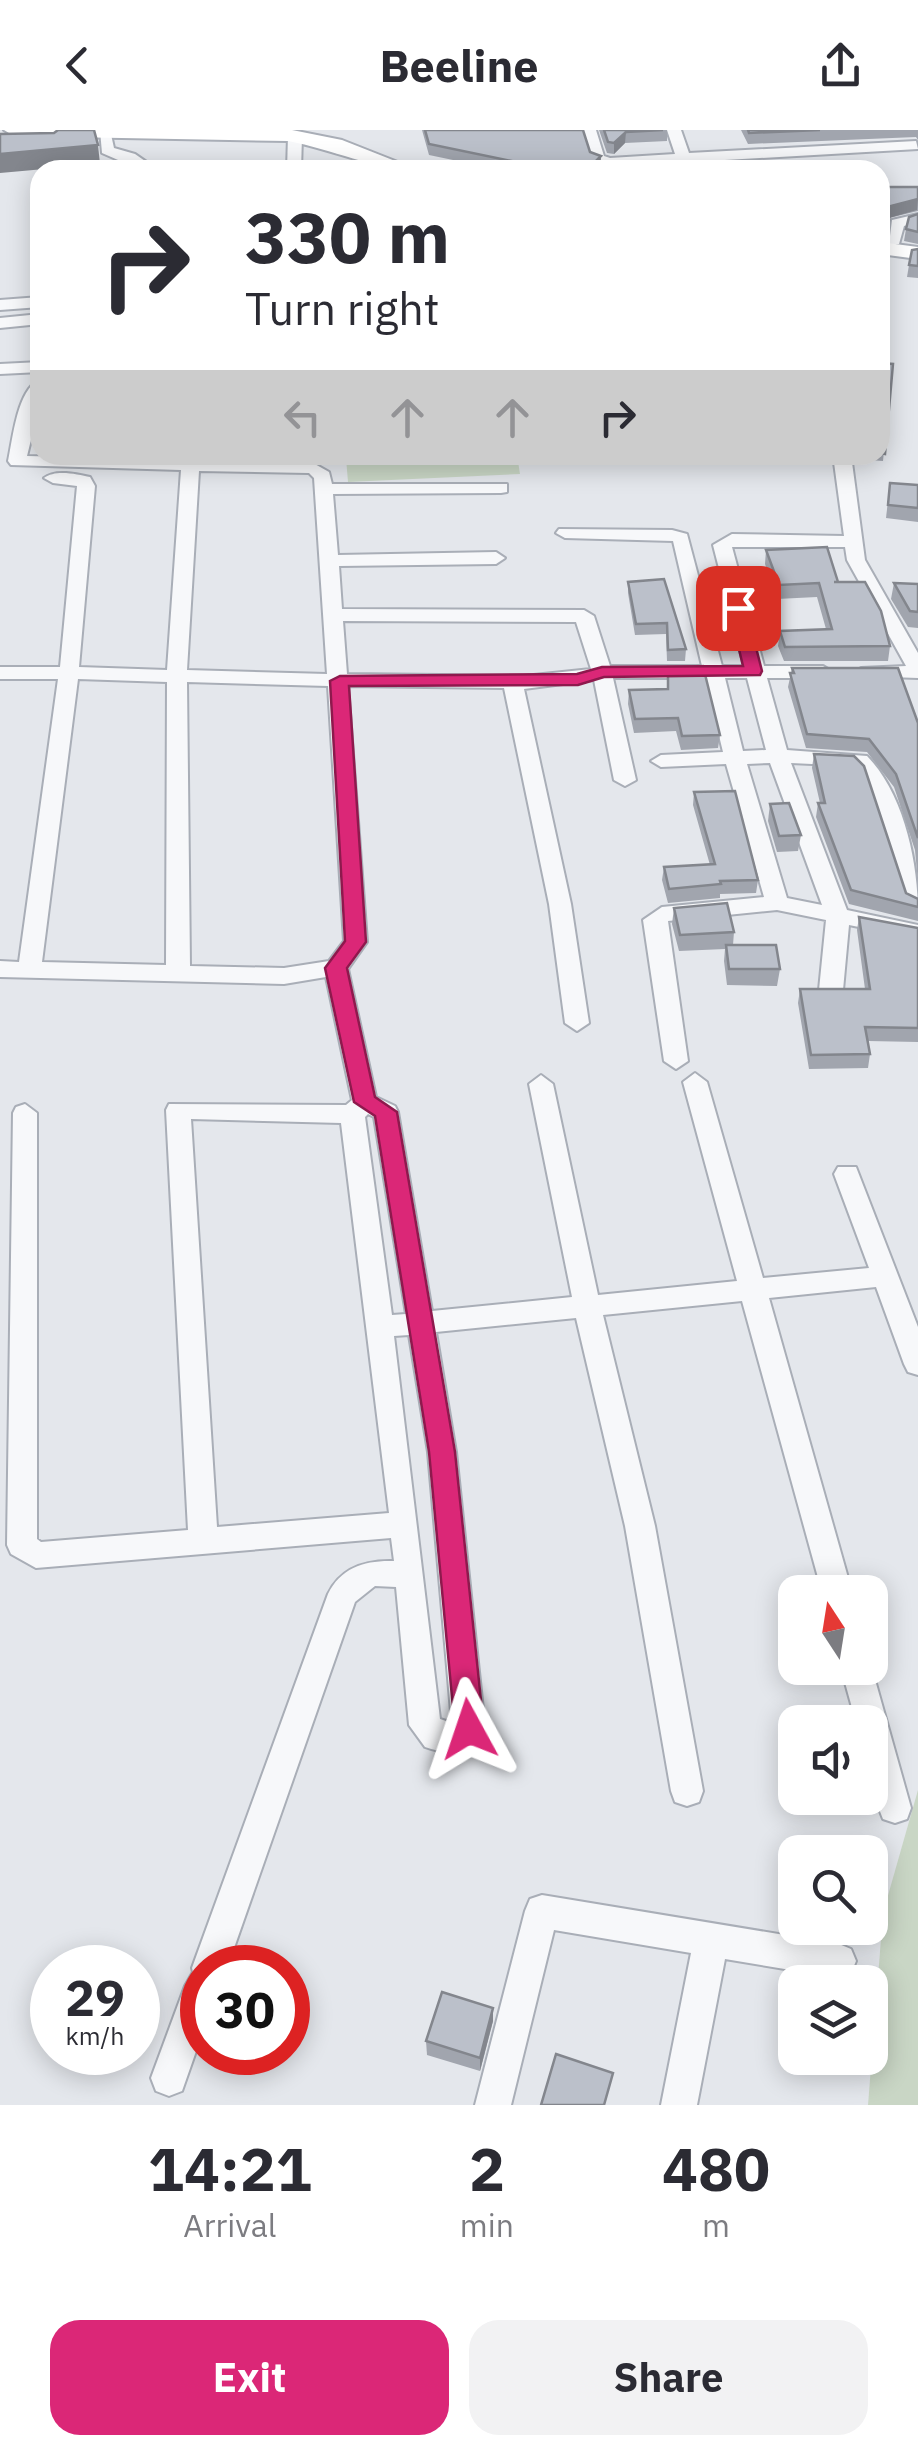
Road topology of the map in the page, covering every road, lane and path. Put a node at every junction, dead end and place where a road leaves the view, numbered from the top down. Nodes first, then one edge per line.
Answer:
1 (14, 130) edge
2 (589, 130) edge
3 (674, 130) edge
4 (105, 132) edge
5 (295, 136) junction
6 (888, 138) edge
7 (56, 144) edge
8 (916, 145) edge
9 (0, 146) edge
10 (135, 160) edge
11 (294, 160) edge
12 (379, 160) edge
13 (600, 160) edge
14 (682, 160) edge
15 (708, 160) edge
16 (890, 209) edge
17 (918, 218) edge
18 (897, 223) junction
19 (890, 238) edge
20 (890, 246) edge
21 (918, 253) edge
22 (30, 303) edge
23 (0, 306) edge
24 (30, 321) edge
25 (0, 323) edge
26 (30, 368) edge
27 (0, 369) edge
28 (30, 408) edge
29 (26, 418) junction
30 (30, 462) edge
31 (179, 465) edge
32 (843, 465) edge
33 (190, 466) junction
34 (0, 469) edge
35 (35, 478) dead end
36 (501, 488) dead end
37 (324, 489) junction
38 (565, 533) dead end
39 (681, 538) junction
40 (726, 542) junction
41 (852, 542) junction
42 (496, 558) dead end
43 (330, 561) junction
44 (334, 614) junction
45 (716, 671) junction
46 (753, 671) junction
47 (918, 671) edge
48 (602, 672) junction
49 (69, 673) junction
50 (0, 674) edge
51 (177, 676) junction
52 (340, 681) junction
53 (512, 681) junction
54 (778, 756) junction
55 (736, 759) junction
56 (661, 761) dead end
57 (625, 780) dead end
58 (777, 903) junction
59 (918, 906) edge
60 (838, 917) junction
61 (918, 932) edge
62 (336, 968) junction
63 (0, 969) edge
64 (28, 970) junction
65 (178, 973) junction
66 (831, 990) edge
67 (577, 1023) dead end
68 (540, 1084) dead end
69 (358, 1108) junction
70 (25, 1113) dead end
71 (847, 1174) dead end
72 (887, 1276) junction
73 (755, 1290) junction
74 (588, 1306) junction
75 (422, 1323) junction
76 (380, 1327) junction
77 (918, 1364) edge
78 (405, 1524) junction
79 (203, 1540) junction
80 (408, 1575) junction
81 (832, 1575) edge
82 (862, 1685) edge
83 (687, 1791) dead end
84 (895, 1808) dead end
85 (711, 1940) junction
86 (217, 1945) edge
87 (839, 1961) dead end
88 (180, 2047) edge
89 (169, 2078) dead end
90 (493, 2105) edge
91 (679, 2105) edge

1 - 4 main road
2 - 13 street
3 - 14 street
4 - 5 main road
4 - 10 street
5 - 11 street
5 - 12 main road
6 - 8 street
6 - 15 street
7 - 9 street
16 - 18 street
17 - 18 street
18 - 19 street
20 - 21 main road
22 - 23 street
24 - 25 street
26 - 27 street
28 - 29 street
29 - 30 street
29 - 34 street
31 - 33 street
32 - 41 street
33 - 37 street
33 - 51 street
35 - 49 street
36 - 37 street
37 - 43 street
38 - 39 street
39 - 40 street
39 - 45 street
40 - 41 street
40 - 46 street
41 - 47 street
42 - 43 street
43 - 44 street
44 - 48 street
44 - 52 street
45 - 46 street
45 - 48 street
45 - 55 street
46 - 47 street
46 - 54 street
48 - 53 street
48 - 57 street
49 - 50 street
49 - 51 street
49 - 64 street
51 - 52 street
51 - 65 street
52 - 53 street
52 - 62 street
53 - 67 street
54 - 55 street
54 - 59 street
54 - 60 street
55 - 56 street
55 - 58 street
58 - 60 street
58 - 73 street
60 - 61 street
60 - 66 street
62 - 65 street
62 - 69 street
63 - 64 street
64 - 65 street
68 - 74 street
69 - 75 street
69 - 76 street
69 - 79 street
70 - 79 street
71 - 72 street
72 - 73 street
72 - 77 street
73 - 74 street
73 - 81 street
74 - 75 street
74 - 83 street
75 - 76 street
75 - 80 street
76 - 78 street
78 - 79 street
78 - 80 street
80 - 86 street
82 - 84 street
85 - 87 street
85 - 90 street
85 - 91 street
88 - 89 street

